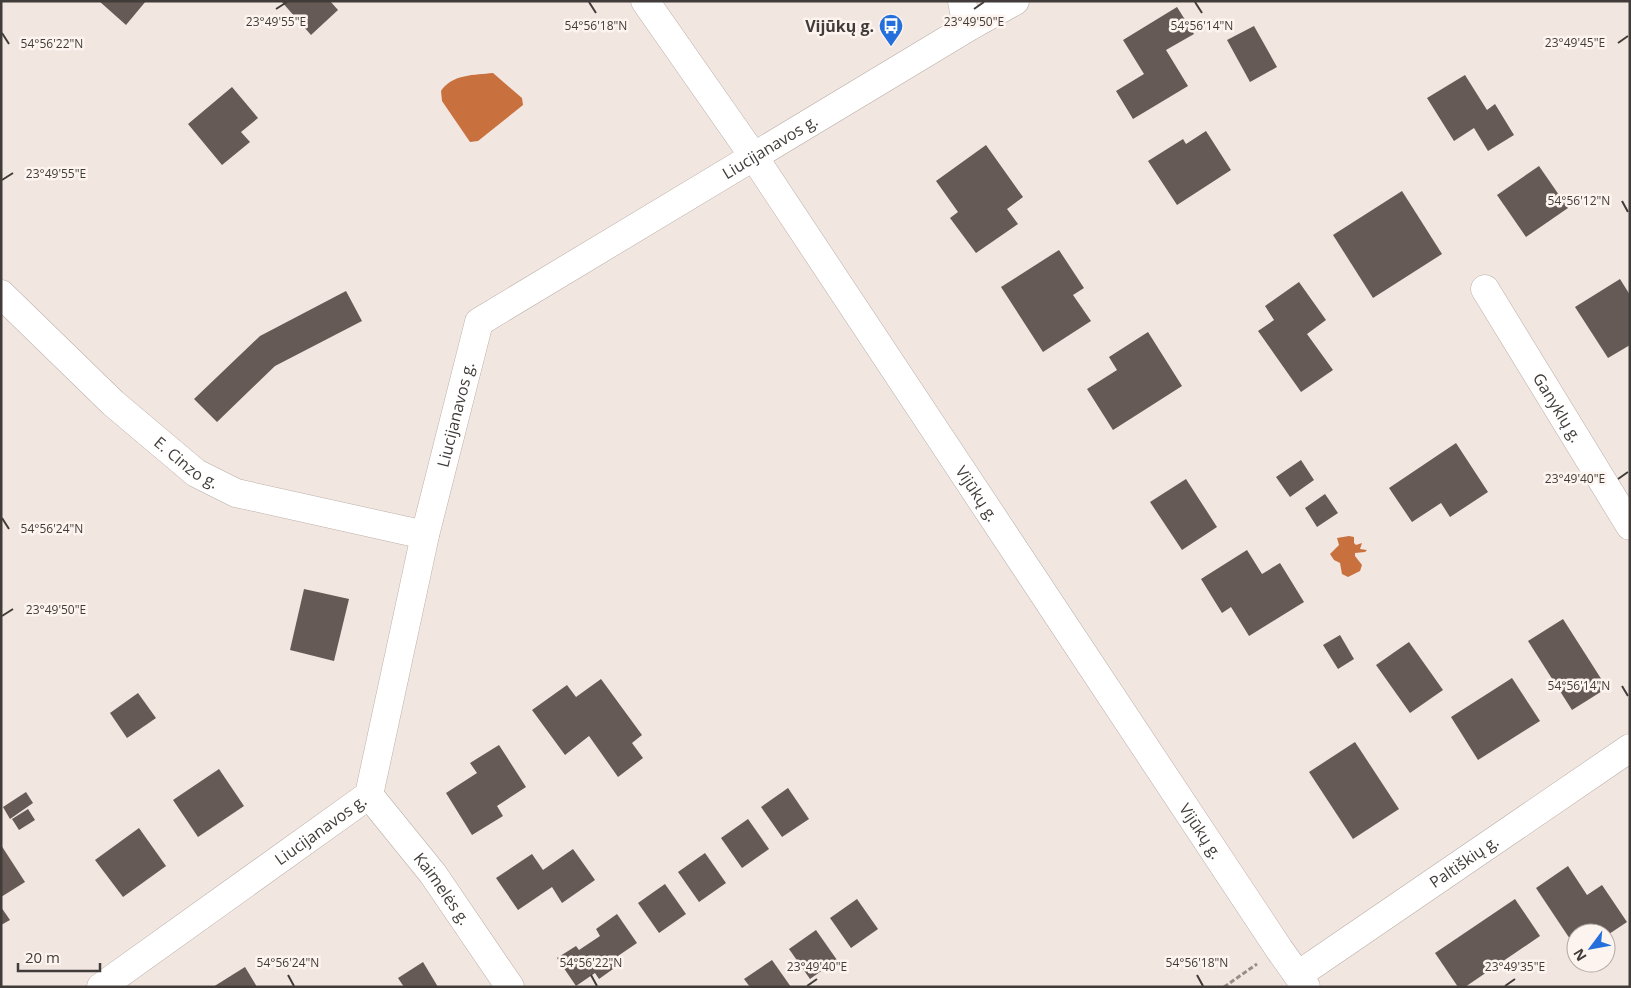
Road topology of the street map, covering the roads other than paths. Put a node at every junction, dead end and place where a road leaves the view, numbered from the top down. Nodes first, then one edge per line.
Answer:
1 (645, 1) edge
2 (1015, 1) edge
3 (967, 13) edge
4 (754, 157) junction
5 (1485, 289) dead end
6 (1, 294) edge
7 (1630, 526) edge
8 (425, 535) junction
9 (1630, 748) edge
10 (369, 795) junction
11 (1302, 981) edge
12 (101, 987) edge
13 (510, 987) edge

1 - 4 street, Vijūkų g.
2 - 3 street, Liucijanavos g.
3 - 4 street, Liucijanavos g.
4 - 8 street, Liucijanavos g.
4 - 11 street, Vijūkų g.
5 - 7 street, Ganyklų g.
6 - 8 street, E. Cinzo g.
8 - 10 street, Liucijanavos g.
9 - 11 street, Paltiškių g.
10 - 12 street, Liucijanavos g.
10 - 13 street, Kaimelės g.

